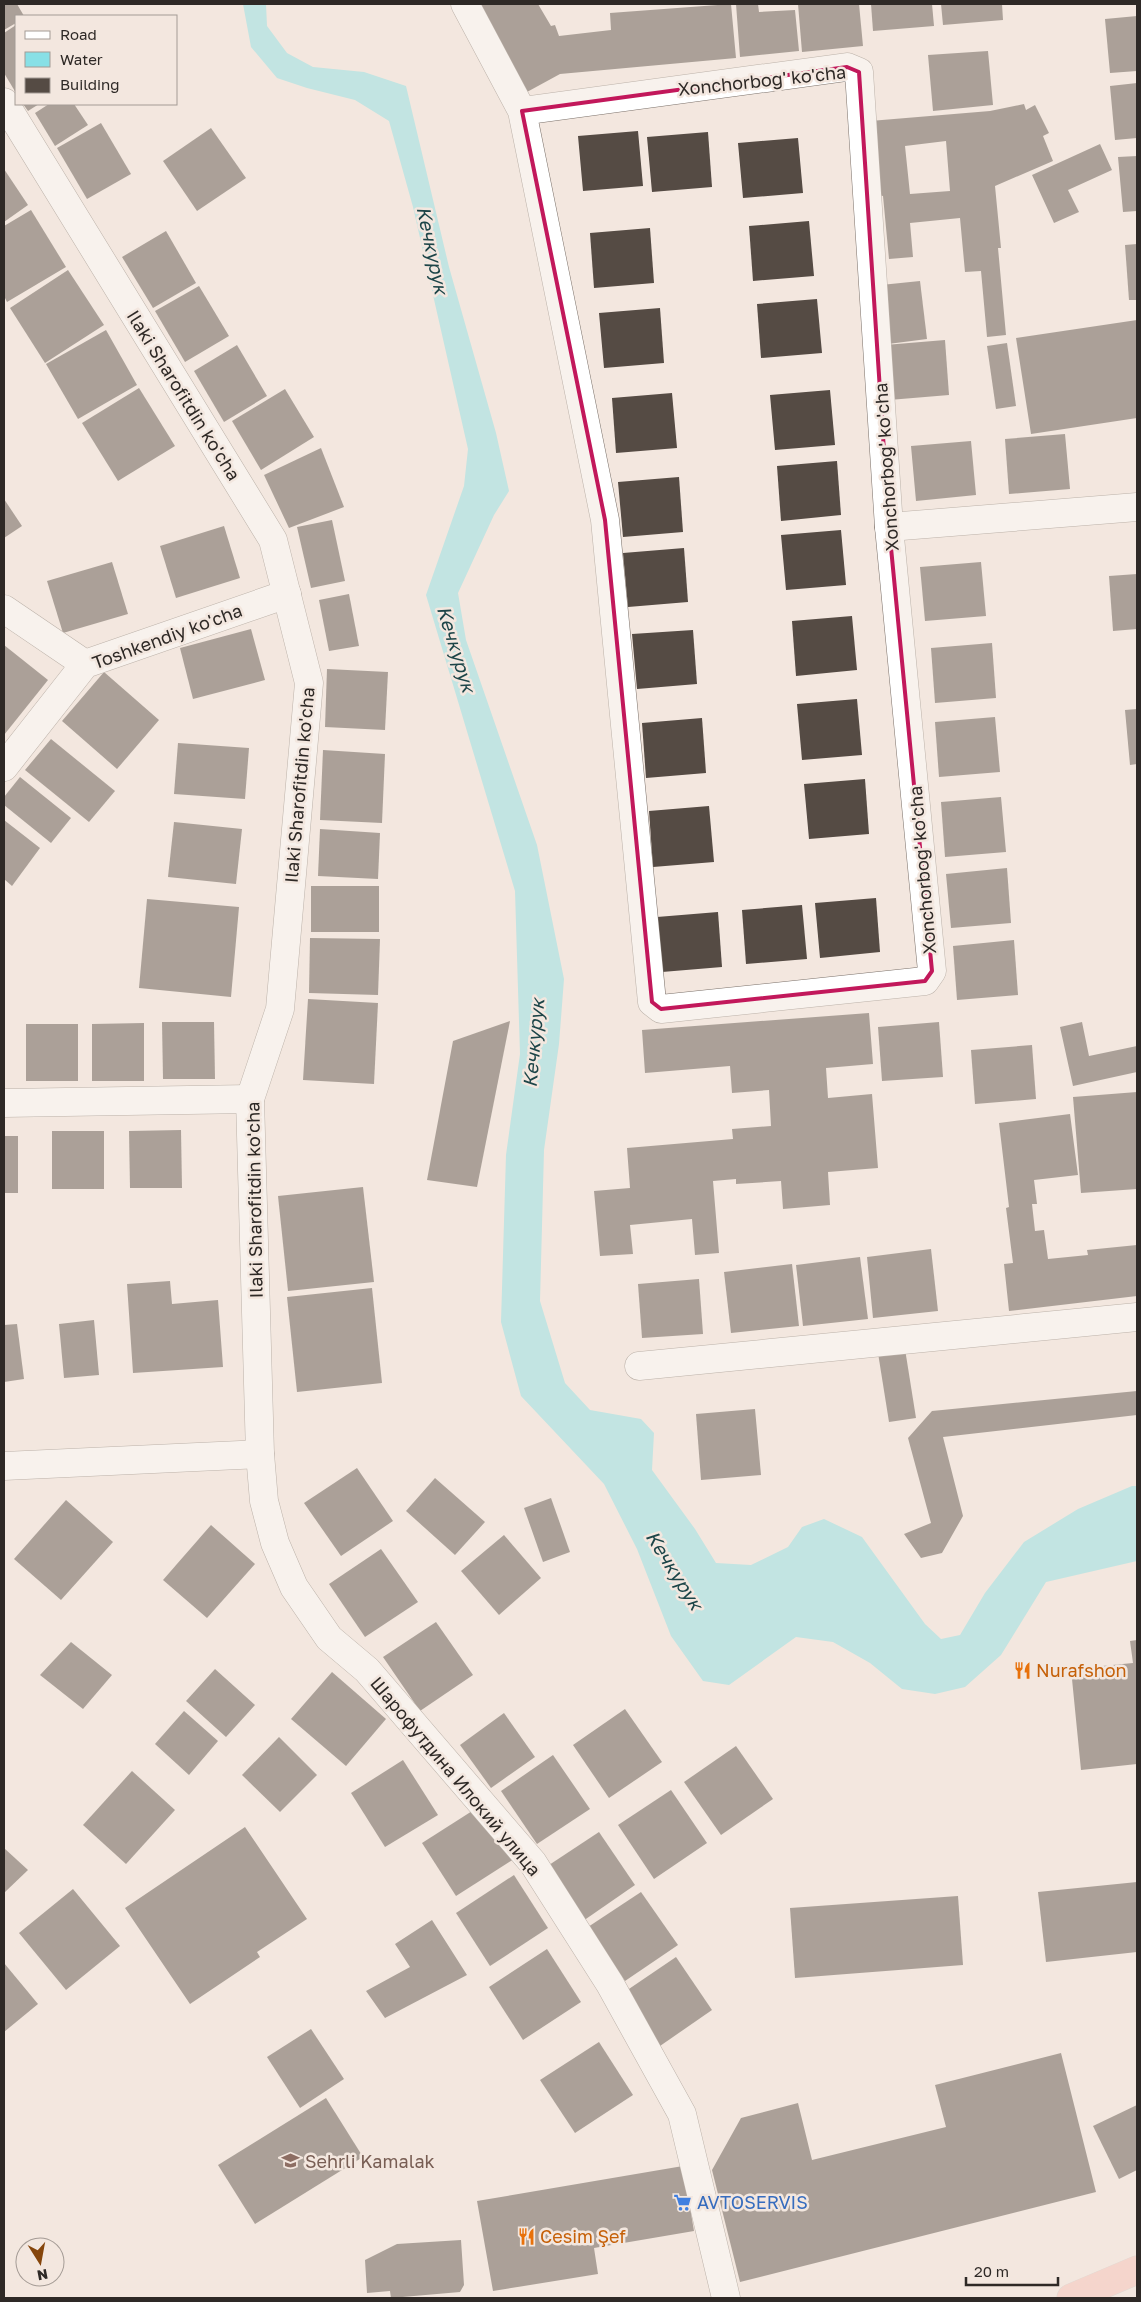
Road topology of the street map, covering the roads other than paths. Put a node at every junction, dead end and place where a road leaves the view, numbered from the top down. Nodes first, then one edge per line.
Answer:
1 (465, 4) edge
2 (4, 102) edge
3 (522, 111) junction
4 (1137, 507) edge
5 (889, 527) junction
6 (287, 594) junction
7 (4, 609) edge
8 (85, 664) junction
9 (4, 767) edge
10 (250, 1099) junction
11 (4, 1103) edge
12 (1137, 1317) edge
13 (639, 1366) dead end
14 (260, 1454) junction
15 (4, 1466) edge
16 (1137, 2270) edge
17 (726, 2298) edge
18 (1071, 2298) edge

1 - 3 street, Xonchorbog' ko'cha
2 - 6 street, Ilaki Sharofitdin ko'cha
3 - 5 street, Xonchorbog' ko'cha
3 - 5 street, Xonchorbog' ko'cha
4 - 5 street
6 - 8 street, Toshkendiy ko'cha
6 - 10 street, Ilaki Sharofitdin ko'cha
7 - 8 street
8 - 9 street, Toshkendiy ko'cha
10 - 11 street
10 - 14 street, Ilaki Sharofitdin ko'cha
12 - 13 street
14 - 15 street
14 - 17 street, Шарофутдина Илокий улица
16 - 18 highway

